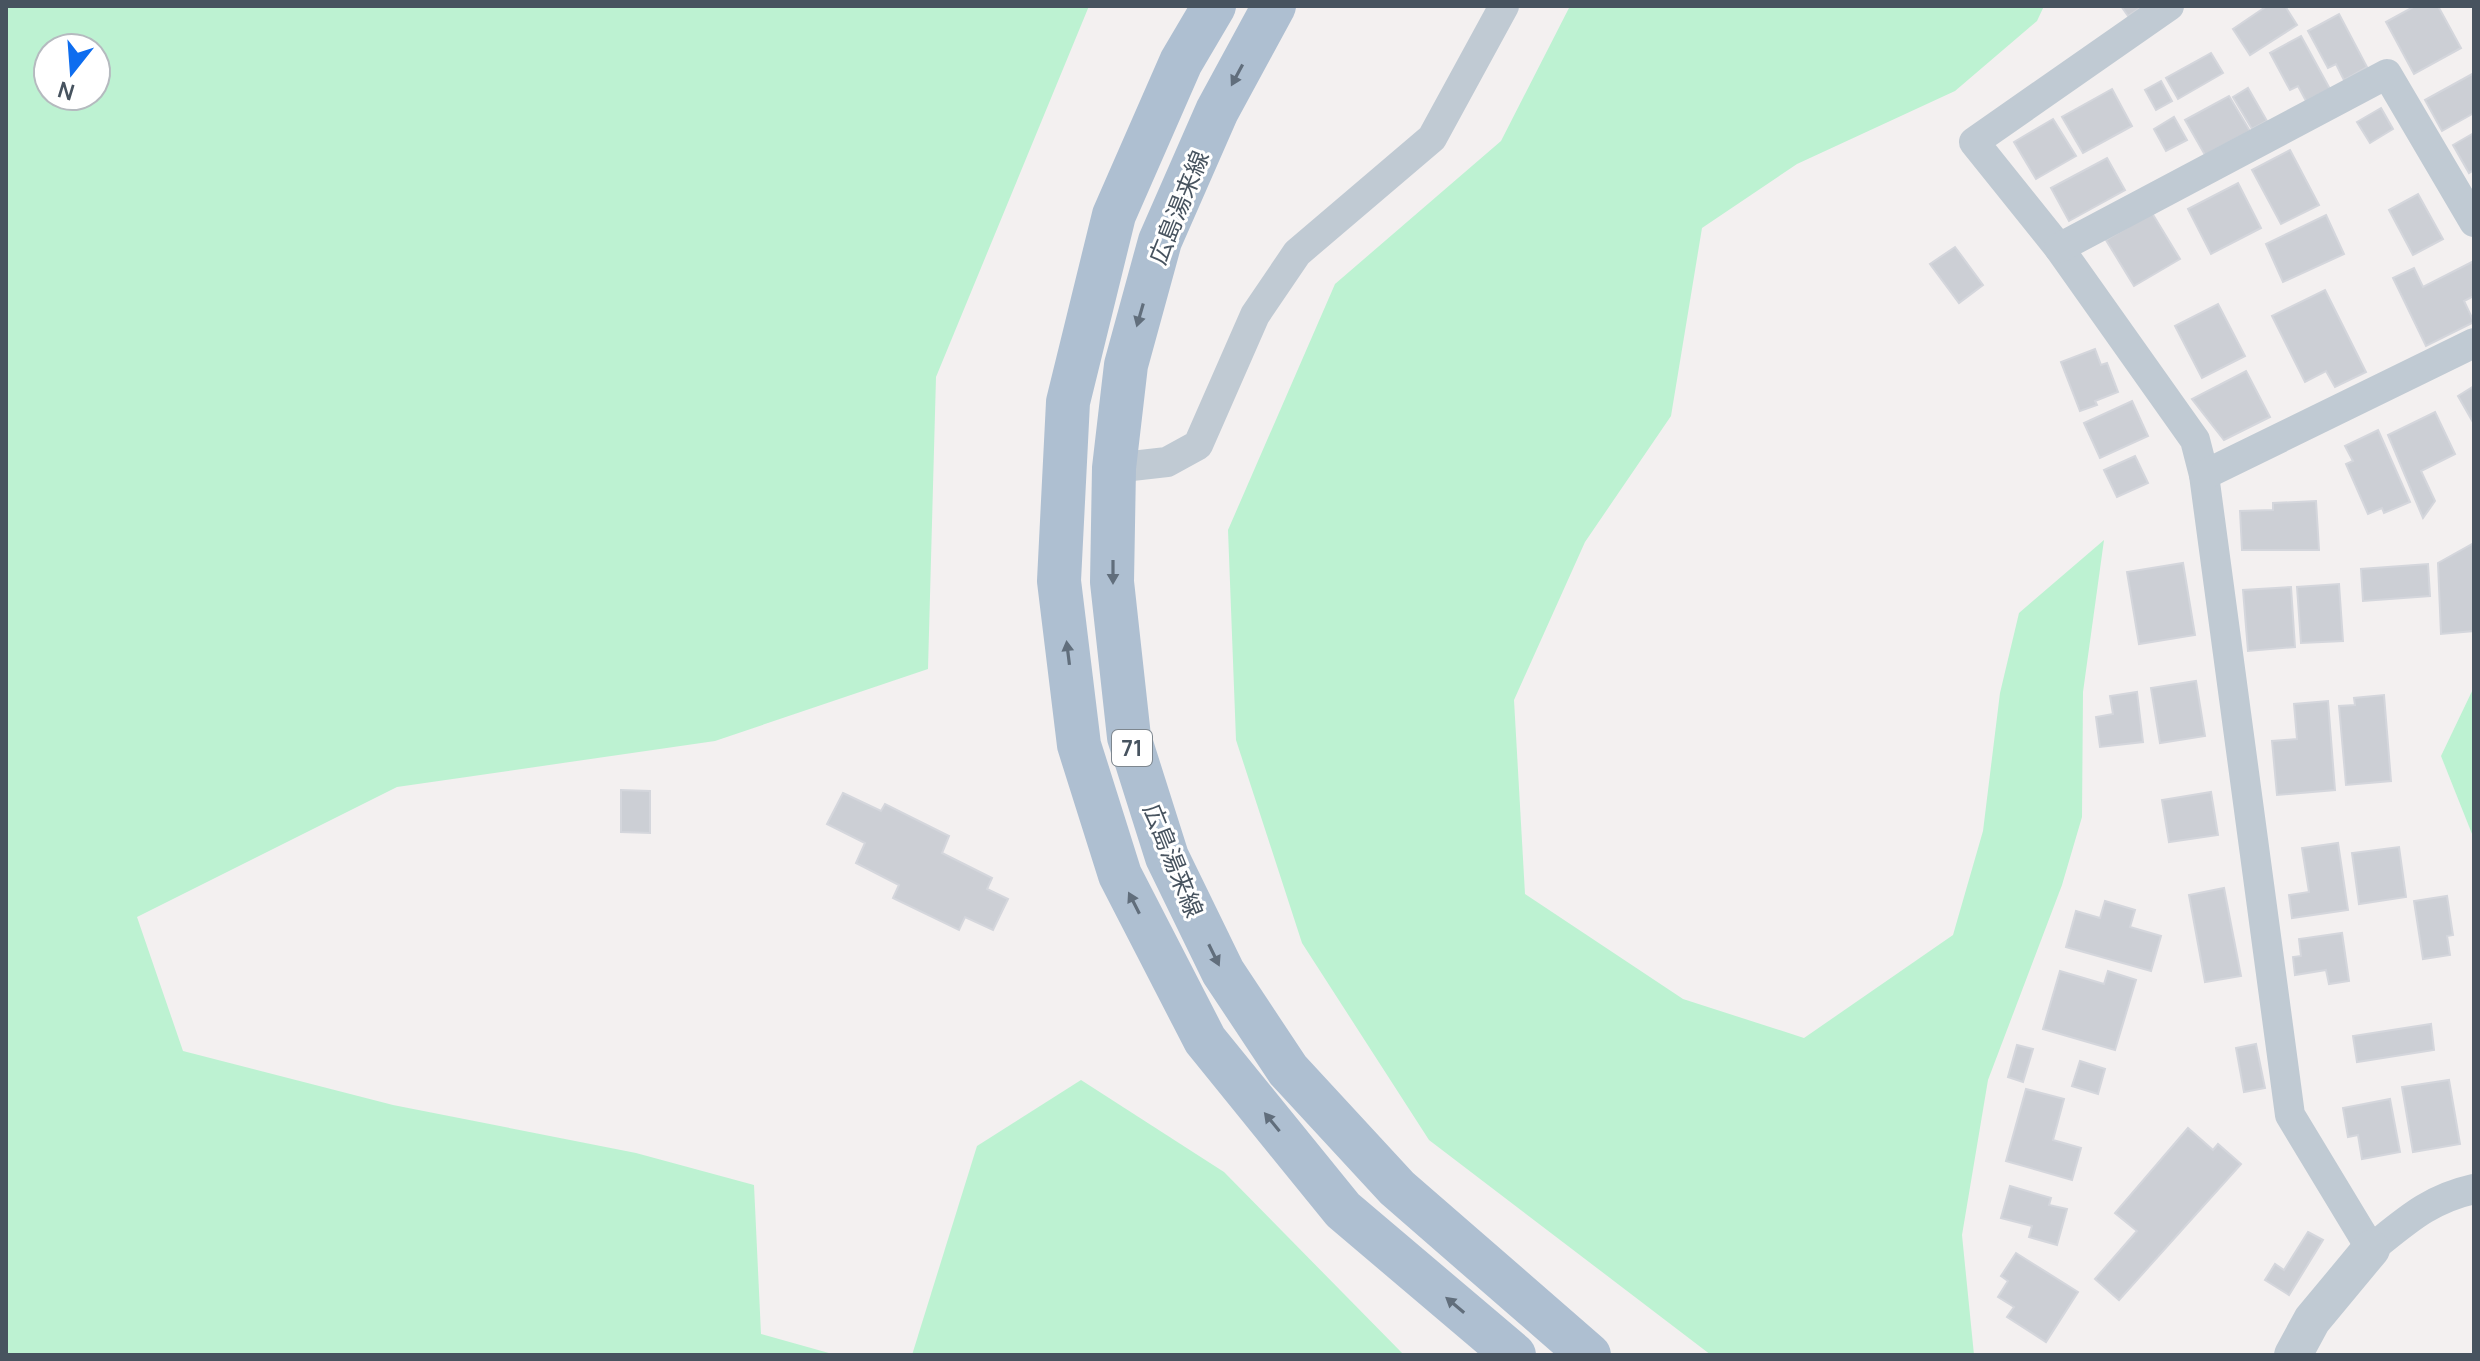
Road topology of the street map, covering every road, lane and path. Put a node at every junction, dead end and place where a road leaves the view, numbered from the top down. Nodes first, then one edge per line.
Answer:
1 (1214, 6) edge
2 (1274, 6) edge
3 (1504, 6) edge
4 (2169, 6) edge
5 (2474, 222) edge
6 (2059, 248) junction
7 (2474, 343) edge
8 (1114, 468) junction
9 (2204, 475) junction
10 (2474, 1189) edge
11 (2371, 1249) junction
12 (1514, 1355) edge
13 (1589, 1355) edge
14 (2293, 1355) edge

12 -> 1 main road, 広島湯来線 / 71
2 -> 8 main road, 広島湯来線 / 71
3 - 8 street
4 - 6 street
5 - 6 street
6 - 9 street
7 - 9 street
8 -> 13 main road, 広島湯来線 / 71
9 - 11 street
10 - 11 street
11 - 14 street

